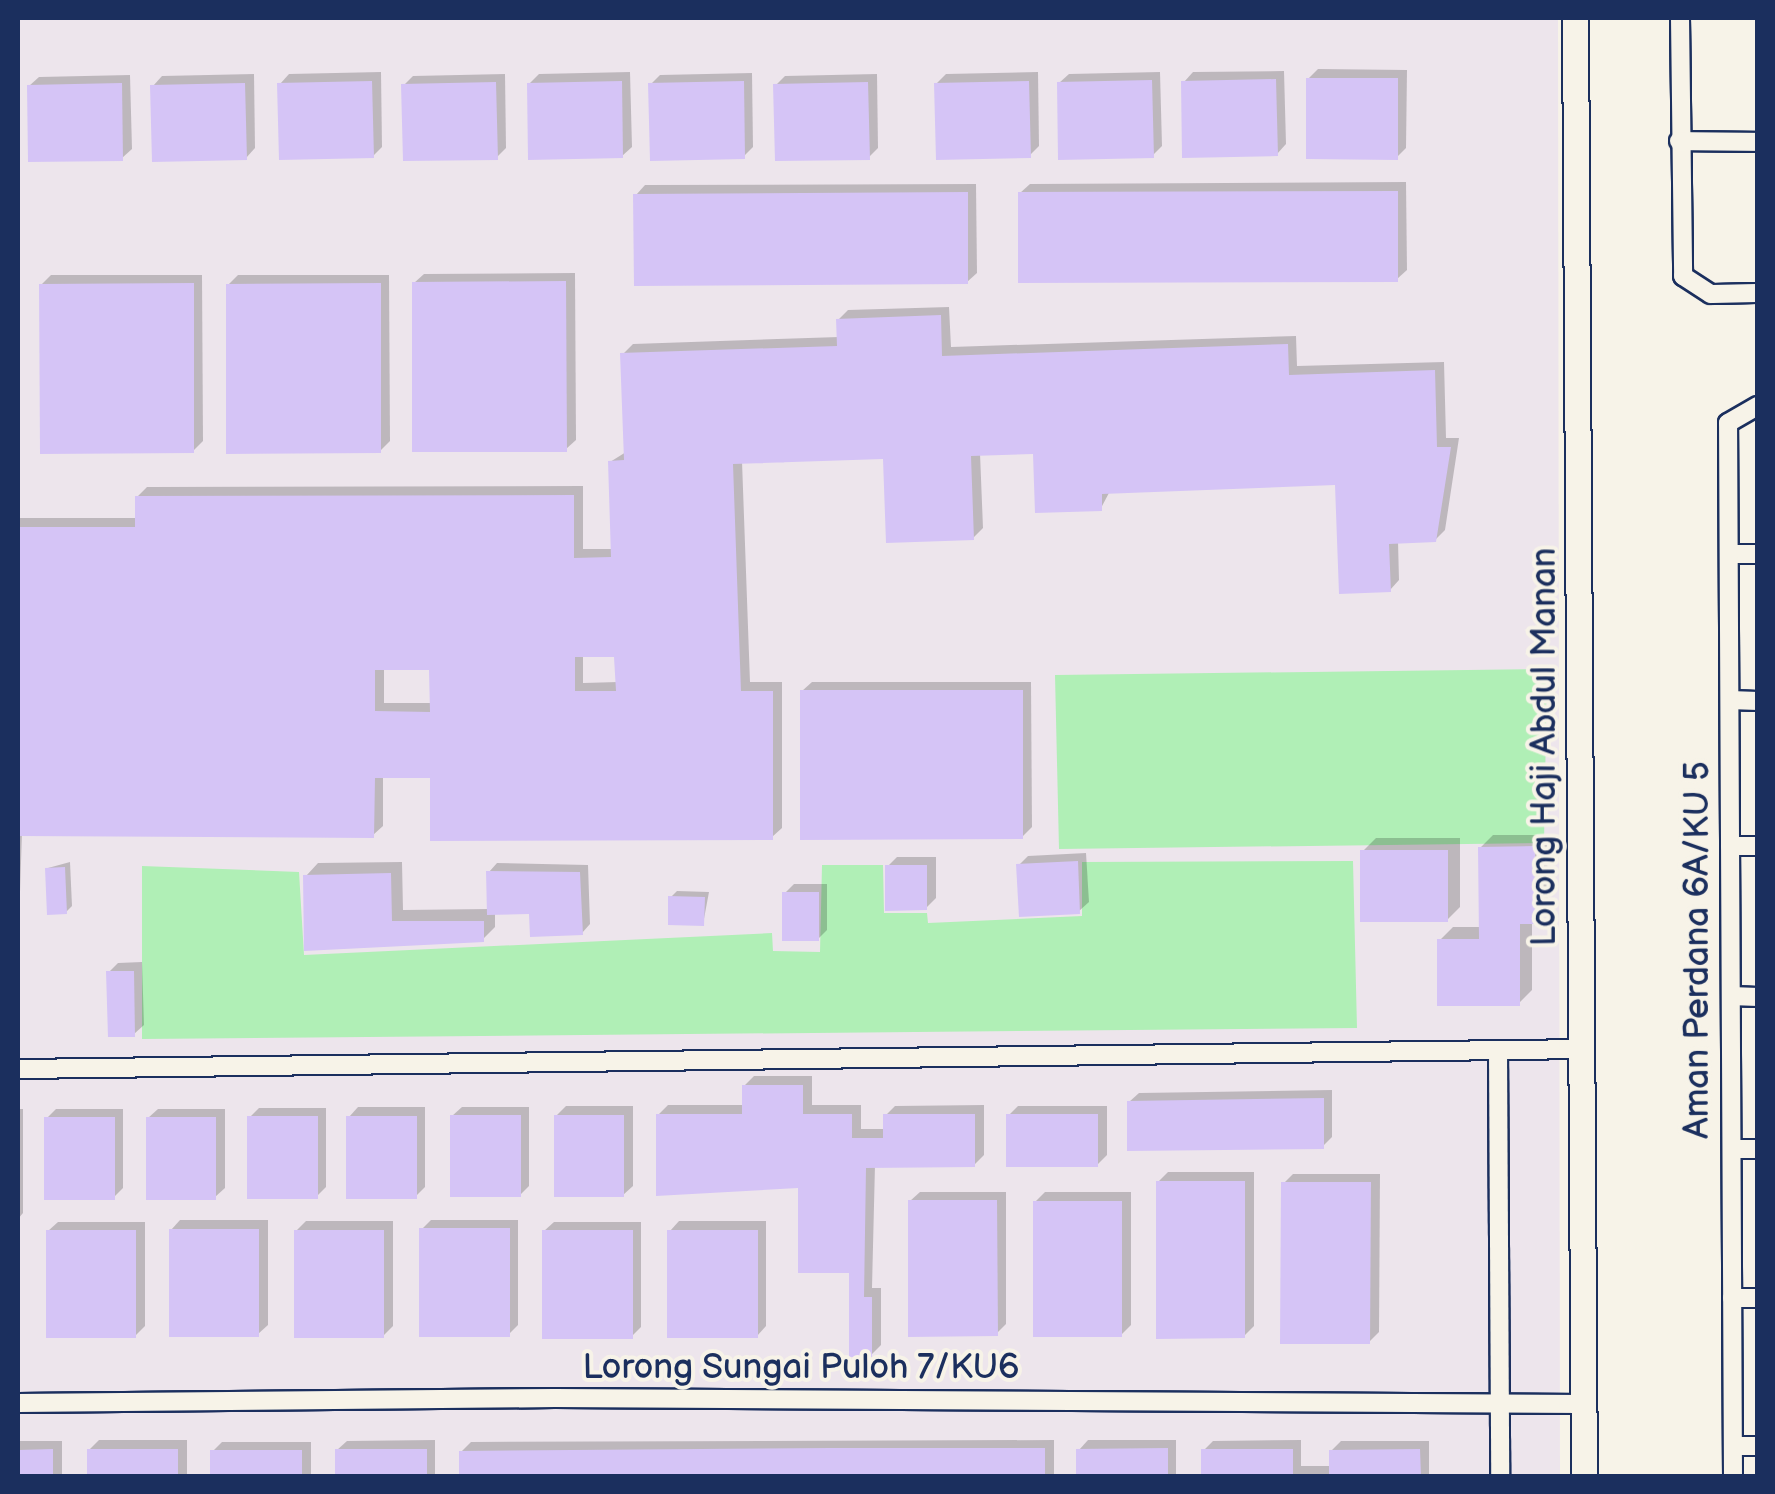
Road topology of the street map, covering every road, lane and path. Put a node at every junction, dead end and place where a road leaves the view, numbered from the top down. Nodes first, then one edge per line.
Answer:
1 (1574, 18) edge
2 (1680, 18) edge
3 (1679, 141) junction
4 (1758, 142) edge
5 (1758, 293) edge
6 (1758, 406) edge
7 (1729, 554) junction
8 (1758, 554) edge
9 (1730, 700) junction
10 (1758, 700) edge
11 (1730, 846) junction
12 (1758, 846) edge
13 (1731, 996) junction
14 (1758, 996) edge
15 (1581, 1049) junction
16 (1498, 1050) junction
17 (18, 1069) edge
18 (1732, 1149) junction
19 (1758, 1149) edge
20 (1732, 1298) junction
21 (1758, 1298) edge
22 (18, 1403) edge
23 (1500, 1404) junction
24 (1583, 1404) junction
25 (1733, 1446) junction
26 (1758, 1446) edge
27 (1500, 1476) edge
28 (1584, 1476) edge
29 (1733, 1476) edge

1 - 15 street, Lorong Haji Abdul Manan
2 - 3 street
3 - 4 street
3 - 5 street
6 - 7 street, Aman Perdana 6A/KU 5
7 - 8 street
7 - 9 street, Aman Perdana 6A/KU 5
9 - 10 street
9 - 11 street, Aman Perdana 6A/KU 5
11 - 12 street
11 - 13 street, Aman Perdana 6A/KU 5
13 - 14 street
13 - 18 street, Aman Perdana 6A/KU 5
15 - 16 street
15 - 24 street, Lorong Haji Abdul Manan
16 - 17 street
16 - 23 street
18 - 19 street
18 - 20 street, Aman Perdana 6A/KU 5
20 - 21 street
20 - 25 street, Aman Perdana 6A/KU 5
22 - 23 street, Lorong Sungai Puloh 7/KU6
23 - 24 street, Lorong Sungai Puloh 7/KU6
23 - 27 street
24 - 28 street, Lorong Haji Abdul Manan
25 - 26 street
25 - 29 street, Aman Perdana 6A/KU 5

